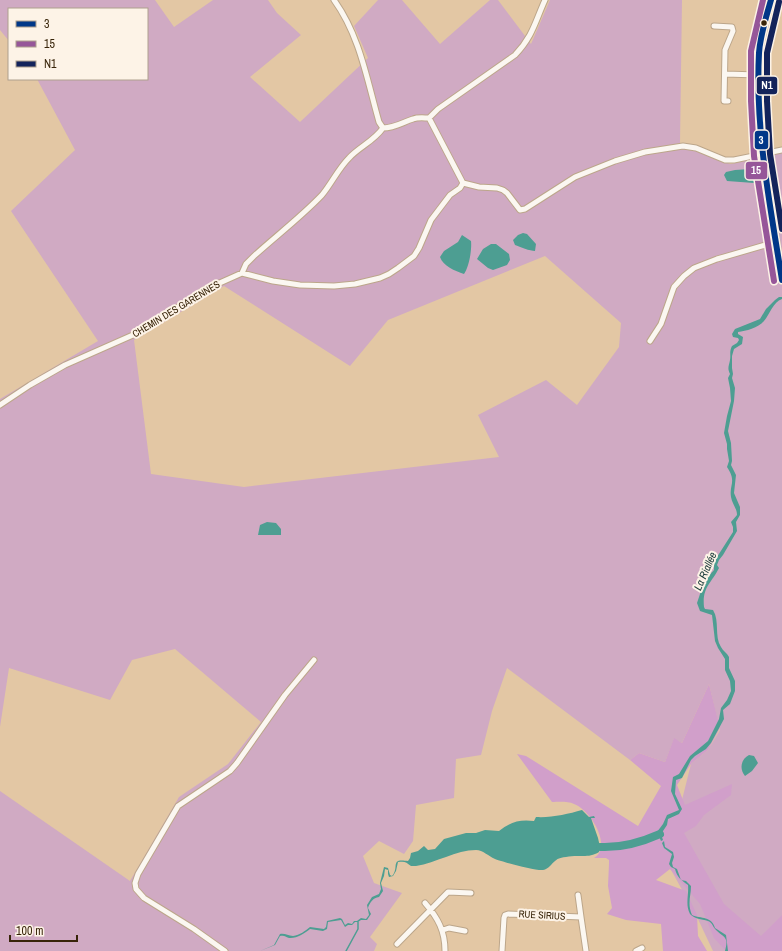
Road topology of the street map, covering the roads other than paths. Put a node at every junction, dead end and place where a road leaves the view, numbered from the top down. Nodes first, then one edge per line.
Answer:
1 (334, 0) edge
2 (545, 0) edge
3 (771, 0) edge
4 (714, 26) dead end
5 (724, 74) junction
6 (758, 75) junction
7 (728, 101) dead end
8 (429, 118) junction
9 (383, 128) junction
10 (782, 150) edge
11 (762, 155) junction
12 (463, 183) junction
13 (776, 242) junction
14 (242, 273) junction
15 (782, 280) edge
16 (650, 341) dead end
17 (0, 405) edge
18 (314, 660) dead end
19 (471, 893) dead end
20 (578, 895) dead end
21 (425, 903) dead end
22 (430, 909) junction
23 (582, 917) junction
24 (443, 930) junction
25 (466, 931) dead end
26 (397, 944) dead end
27 (642, 948) dead end
28 (225, 951) edge
29 (445, 951) edge
30 (502, 951) edge
31 (586, 951) edge
32 (636, 951) edge

1 - 9 street
2 - 8 street
3 - 6 main road
4 - 5 street
5 - 6 street
5 - 7 street
6 - 11 main road
8 - 9 street
8 - 12 street
9 - 14 street
10 - 11 street
11 - 12 street
11 - 13 main road
12 - 14 street
13 - 15 main road
13 - 16 street
14 - 17 street, CHEMIN DES GARENNES
18 - 28 street
19 - 22 street
20 - 23 street
21 - 22 street
22 - 24 street
22 - 26 street
23 - 30 street, RUE SIRIUS
23 - 31 street
24 - 25 street
24 - 29 street
27 - 32 street

